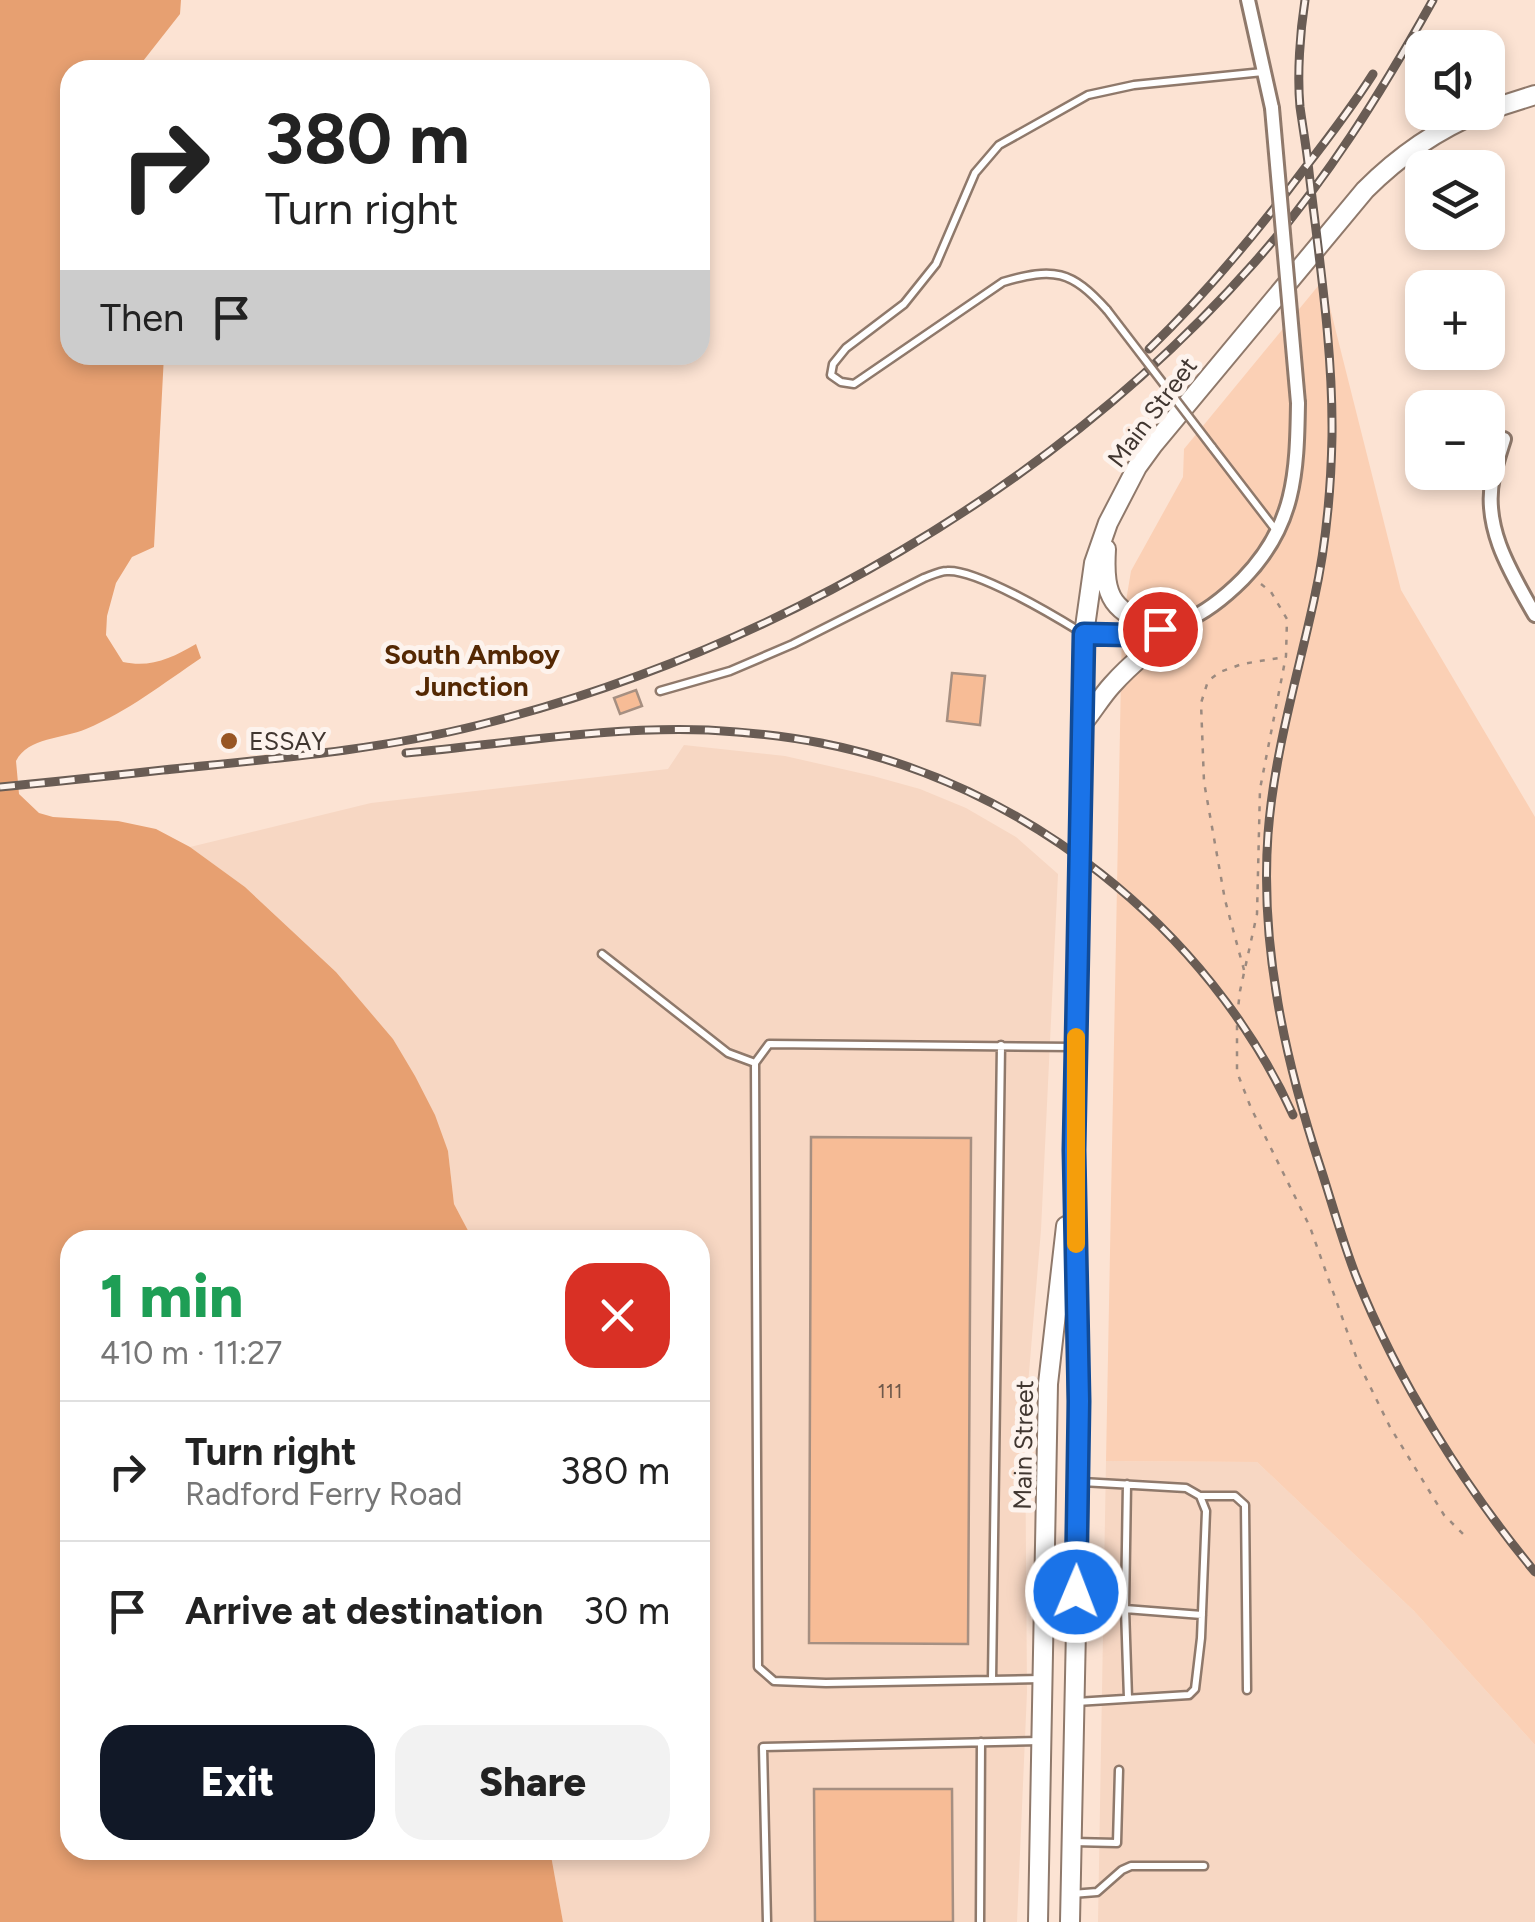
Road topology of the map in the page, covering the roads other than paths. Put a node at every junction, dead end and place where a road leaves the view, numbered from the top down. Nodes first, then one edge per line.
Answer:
1 (1248, 0) edge
2 (1264, 72) junction
3 (1535, 95) edge
4 (1505, 105) edge
5 (1443, 130) edge
6 (1492, 490) edge
7 (1108, 524) junction
8 (1278, 534) junction
9 (1534, 611) edge
10 (1192, 618) junction
11 (1160, 629) junction
12 (1084, 634) junction
13 (660, 692) dead end
14 (1083, 724) junction
15 (602, 954) dead end
16 (1001, 1045) junction
17 (1075, 1047) junction
18 (754, 1063) junction
19 (1074, 1150) junction
20 (1078, 1482) junction
21 (1127, 1484) junction
22 (1200, 1496) junction
23 (1125, 1609) junction
24 (1202, 1615) junction
25 (992, 1679) junction
26 (1044, 1680) junction
27 (1247, 1690) dead end
28 (1128, 1699) junction
29 (1074, 1702) junction
30 (1042, 1741) junction
31 (980, 1742) junction
32 (1119, 1770) dead end
33 (1072, 1842) junction
34 (1204, 1866) dead end
35 (1071, 1894) junction
36 (767, 1922) edge
37 (980, 1922) edge
38 (1038, 1922) edge
39 (1070, 1922) edge

1 - 2 street
2 - 8 street, bridge
2 - 8 lane, bridge
3 - 4 main road
5 - 7 main road, Main Street
6 - 9 street
7 - 11 main road
7 - 12 main road, Main Street
8 - 10 street
10 - 11 street
10 - 14 main road
11 - 12 street
12 - 13 lane
12 - 14 main road, Main Street
14 - 17 main road, Main Street
15 - 18 lane
16 - 17 lane
16 - 18 lane
16 - 25 lane
17 - 19 main road, Main Street
18 - 25 lane
19 - 20 main road, Main Street
19 - 26 main road, Main Street
20 - 21 lane
20 - 29 main road, Main Street
21 - 22 lane
21 - 23 lane
22 - 24 lane
22 - 27 lane
23 - 24 lane
23 - 28 lane
24 - 28 lane
25 - 26 lane
26 - 30 main road, Main Street
28 - 29 lane
29 - 33 main road, Main Street
30 - 31 lane
30 - 38 main road, Main Street
31 - 36 lane
31 - 37 lane
32 - 33 lane
33 - 35 main road, Main Street
34 - 35 lane
35 - 39 main road, Main Street

